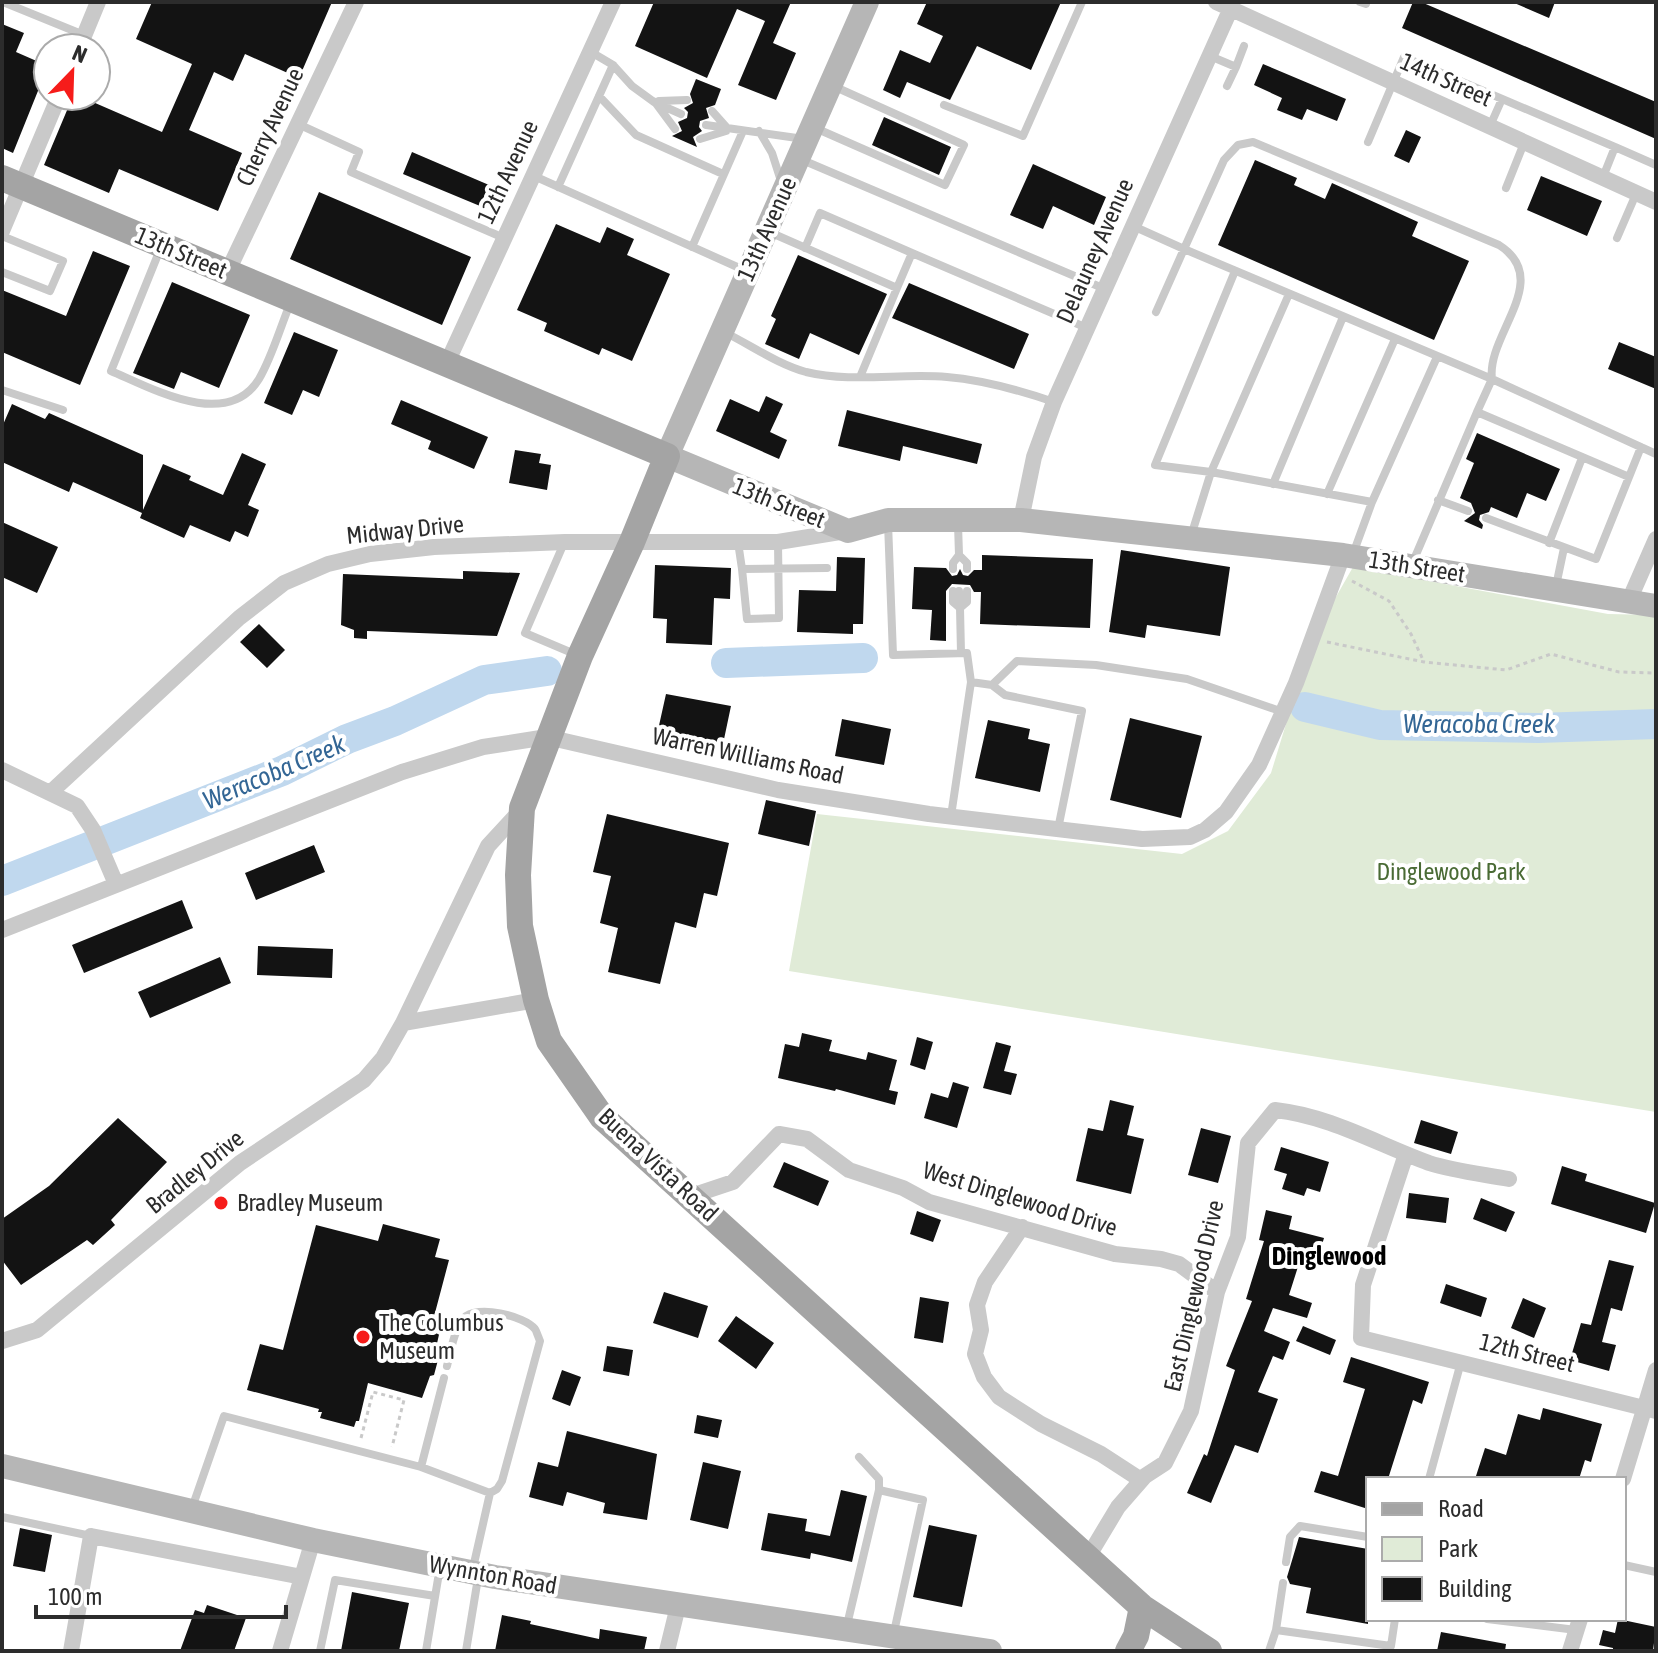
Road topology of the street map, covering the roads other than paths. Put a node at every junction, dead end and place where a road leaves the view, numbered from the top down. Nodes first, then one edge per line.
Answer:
1 (3, 2) edge
2 (98, 2) edge
3 (356, 2) edge
4 (613, 2) edge
5 (867, 2) edge
6 (1082, 2) edge
7 (1224, 5) edge
8 (62, 32) edge
9 (86, 32) edge
10 (1244, 46) dead end
11 (590, 52) junction
12 (1209, 56) junction
13 (613, 65) junction
14 (1236, 67) junction
15 (1393, 82) junction
16 (831, 85) junction
17 (1227, 86) dead end
18 (599, 96) junction
19 (1502, 99) junction
20 (687, 100) dead end
21 (654, 102) junction
22 (944, 105) dead end
23 (712, 111) dead end
24 (50, 112) edge
25 (681, 114) dead end
26 (298, 124) junction
27 (706, 125) dead end
28 (1490, 126) junction
29 (675, 129) dead end
30 (729, 130) junction
31 (743, 131) junction
32 (759, 131) junction
33 (700, 139) dead end
34 (806, 141) junction
35 (1368, 142) dead end
36 (1525, 142) junction
37 (1615, 147) junction
38 (1656, 165) edge
39 (723, 174) junction
40 (533, 175) junction
41 (1603, 177) junction
42 (12, 182) edge
43 (558, 187) junction
44 (1506, 188) dead end
45 (783, 193) junction
46 (1636, 193) junction
47 (1656, 202) edge
48 (1132, 225) junction
49 (767, 230) junction
50 (2, 233) edge
51 (504, 238) junction
52 (1617, 238) dead end
53 (162, 245) junction
54 (692, 247) junction
55 (805, 248) junction
56 (1184, 249) junction
57 (912, 253) junction
58 (1235, 271) junction
59 (2, 272) edge
60 (748, 272) junction
61 (227, 273) junction
62 (897, 288) junction
63 (1105, 289) junction
64 (1289, 294) junction
65 (291, 299) junction
66 (1156, 312) dead end
67 (1343, 317) junction
68 (1087, 328) junction
69 (722, 332) junction
70 (1395, 339) junction
71 (1437, 357) junction
72 (447, 363) junction
73 (860, 377) junction
74 (1492, 379) junction
75 (2, 390) edge
76 (1054, 402) junction
77 (63, 410) dead end
78 (1477, 412) junction
79 (1641, 447) junction
80 (1656, 454) edge
81 (667, 456) junction
82 (1582, 458) junction
83 (1211, 472) junction
84 (1629, 477) junction
85 (1273, 484) junction
86 (1327, 494) junction
87 (1438, 500) junction
88 (1372, 502) junction
89 (1468, 511) dead end
90 (1486, 518) dead end
91 (888, 520) junction
92 (958, 520) junction
93 (1021, 520) junction
94 (848, 531) junction
95 (1190, 537) junction
96 (1656, 539) edge
97 (565, 542) junction
98 (632, 542) junction
99 (738, 542) junction
100 (778, 542) junction
101 (1549, 543) junction
102 (1564, 548) junction
103 (959, 555) junction
104 (1344, 561) junction
105 (1412, 565) junction
106 (778, 568) junction
107 (827, 568) dead end
108 (742, 569) junction
109 (1555, 591) junction
110 (1628, 603) junction
111 (1656, 606) edge
112 (960, 608) junction
113 (961, 653) junction
114 (580, 656) junction
115 (971, 682) junction
116 (992, 685) junction
117 (1283, 712) junction
118 (547, 737) junction
119 (2, 770) edge
120 (51, 792) junction
121 (522, 808) junction
122 (951, 816) junction
123 (1058, 829) junction
124 (116, 884) junction
125 (2, 930) edge
126 (536, 1000) junction
127 (403, 1023) junction
128 (1406, 1154) junction
129 (1509, 1179) dead end
130 (691, 1196) junction
131 (1022, 1227) junction
132 (1217, 1292) junction
133 (2, 1341) edge
134 (1461, 1362) junction
135 (447, 1366) dead end
136 (1656, 1370) edge
137 (444, 1378) dead end
138 (1650, 1409) edge
139 (859, 1457) dead end
140 (2, 1466) edge
141 (421, 1467) junction
142 (1430, 1477) edge
143 (1624, 1477) edge
144 (1141, 1480) junction
145 (879, 1490) junction
146 (490, 1493) junction
147 (191, 1511) junction
148 (2, 1517) edge
149 (91, 1536) junction
150 (1366, 1537) edge
151 (313, 1540) junction
152 (1088, 1557) junction
153 (1286, 1562) dead end
154 (1626, 1565) edge
155 (440, 1566) junction
156 (1656, 1572) edge
157 (475, 1573) junction
158 (302, 1577) junction
159 (1283, 1583) dead end
160 (435, 1596) junction
161 (678, 1606) junction
162 (1142, 1607) junction
163 (1395, 1621) edge
164 (1523, 1621) edge
165 (1578, 1624) edge
166 (846, 1630) junction
167 (1276, 1630) junction
168 (893, 1637) junction
169 (1345, 1640) junction
170 (980, 1650) edge
171 (71, 1651) edge
172 (280, 1651) edge
173 (320, 1651) edge
174 (426, 1651) edge
175 (466, 1651) edge
176 (667, 1651) edge
177 (1128, 1651) edge
178 (1209, 1651) edge
179 (1269, 1651) edge
180 (1343, 1651) edge
181 (1570, 1651) edge

1 - 8 lane
2 - 9 street
3 - 26 street, Cherry Avenue
4 - 11 street, 12th Avenue
5 - 16 main road, 13th Avenue
6 - 22 lane
7 - 12 street, Delauney Avenue
7 - 15 street, 14th Street
10 - 14 lane
11 - 13 lane
11 - 40 street, 12th Avenue
12 - 14 lane
12 - 48 street, Delauney Avenue
13 - 18 lane
13 - 21 lane
14 - 17 lane
15 - 19 lane
15 - 28 street, 14th Street
15 - 35 lane
16 - 34 main road, 13th Avenue
16 - 34 lane
18 - 39 lane
18 - 43 lane
19 - 28 lane
19 - 37 lane
20 - 21 lane
21 - 25 lane
21 - 29 lane
23 - 30 lane
24 - 42 street
26 - 51 lane
26 - 61 street, Cherry Avenue
27 - 30 lane
28 - 36 street, 14th Street
30 - 31 lane
30 - 33 lane
31 - 32 lane
31 - 39 lane
32 - 34 lane
32 - 45 lane
34 - 45 main road, 13th Avenue
34 - 63 lane
36 - 41 street, 14th Street
36 - 44 lane
37 - 38 lane
37 - 41 lane
39 - 54 lane
40 - 43 lane
40 - 51 street, 12th Avenue
41 - 46 street, 14th Street
42 - 50 street
42 - 53 main road, 13th Street
43 - 54 lane
45 - 49 main road, 13th Avenue
46 - 47 street, 14th Street
46 - 52 lane
48 - 56 lane
48 - 63 street, Delauney Avenue
49 - 55 lane
49 - 60 main road, 13th Avenue
50 - 59 lane
51 - 72 street, 12th Avenue
53 - 61 main road, 13th Street
53 - 65 lane
54 - 60 lane
55 - 57 lane
55 - 62 lane
56 - 58 lane
56 - 66 lane
56 - 74 lane
57 - 62 lane
57 - 68 lane
58 - 64 lane
58 - 83 lane
60 - 69 main road, 13th Avenue
61 - 65 main road, 13th Street
62 - 73 lane
63 - 68 street, Delauney Avenue
64 - 67 lane
64 - 83 lane
65 - 72 main road, 13th Street
67 - 70 lane
67 - 85 lane
68 - 76 street, Delauney Avenue
69 - 73 lane
69 - 81 main road, 13th Avenue
70 - 71 lane
70 - 86 lane
71 - 74 lane
71 - 88 lane
72 - 81 main road, 13th Street
73 - 76 lane
74 - 78 lane
74 - 79 lane
75 - 77 lane
76 - 93 street, Delauney Avenue
78 - 82 lane
78 - 87 lane
79 - 80 lane
79 - 84 lane
81 - 94 main road, 13th Street
81 - 98 main road, Buena Vista Road
82 - 84 lane
82 - 101 lane
83 - 85 lane
83 - 95 lane
84 - 102 lane
85 - 86 lane
86 - 88 lane
87 - 89 lane
87 - 105 lane
88 - 104 lane
90 - 101 lane
91 - 92 main road, 13th Street
91 - 94 main road, 13th Street
91 - 113 lane
92 - 93 main road, 13th Street
92 - 103 lane
93 - 95 main road, 13th Street
94 - 100 street, Midway Drive
95 - 104 main road, 13th Street
96 - 110 street
97 - 98 street, Midway Drive
97 - 114 lane
97 - 120 street, Midway Drive
98 - 99 street, Midway Drive
98 - 114 main road, Buena Vista Road
99 - 100 street, Midway Drive
99 - 108 lane
100 - 106 lane
101 - 102 lane
102 - 109 lane
103 - 103 lane
104 - 105 main road, 13th Street
104 - 117 street, Warren Williams Road
105 - 109 main road, 13th Street
106 - 107 lane
106 - 108 lane
106 - 108 lane
109 - 110 main road, 13th Street
110 - 111 main road, 13th Street
112 - 112 lane
112 - 113 lane
113 - 115 lane
114 - 118 main road, Buena Vista Road
115 - 116 lane
115 - 122 lane
116 - 117 lane
116 - 123 lane
117 - 123 street, Warren Williams Road
118 - 121 main road, Buena Vista Road
118 - 122 street, Warren Williams Road
118 - 124 street, Warren Williams Road
119 - 120 street
120 - 124 street
121 - 126 main road, Buena Vista Road
121 - 127 street, Bradley Drive
122 - 123 street, Warren Williams Road
124 - 125 street, Warren Williams Road
126 - 127 street
126 - 130 main road, Buena Vista Road
127 - 133 street, Bradley Drive
128 - 129 street, East Dinglewood Drive
128 - 132 street, East Dinglewood Drive
128 - 134 street, 12th Street
130 - 131 street, West Dinglewood Drive
130 - 152 main road, Buena Vista Road
131 - 132 street, West Dinglewood Drive
131 - 144 street
132 - 144 street, East Dinglewood Drive
134 - 138 street, 12th Street
134 - 142 lane
135 - 146 lane
136 - 138 street
137 - 141 lane
138 - 143 street
139 - 145 lane
140 - 147 main road, Wynnton Road
141 - 146 lane
141 - 147 lane
144 - 152 street, East Dinglewood Drive
145 - 166 lane
145 - 168 lane
146 - 157 lane
147 - 151 main road, Wynnton Road
148 - 149 lane
149 - 158 street
149 - 171 street
150 - 153 lane
151 - 155 main road, Wynnton Road
151 - 158 street
152 - 162 main road, Buena Vista Road
154 - 156 lane
155 - 157 main road, Wynnton Road
155 - 160 lane
157 - 161 main road, Wynnton Road
157 - 175 lane
158 - 172 street
159 - 167 lane
160 - 173 lane
160 - 174 lane
161 - 166 main road, Wynnton Road
161 - 176 street
162 - 177 main road
162 - 178 main road, Buena Vista Road
163 - 169 lane
164 - 165 lane
165 - 181 street
166 - 168 main road, Wynnton Road
167 - 169 lane
167 - 179 lane
168 - 170 main road, Wynnton Road
169 - 180 lane

